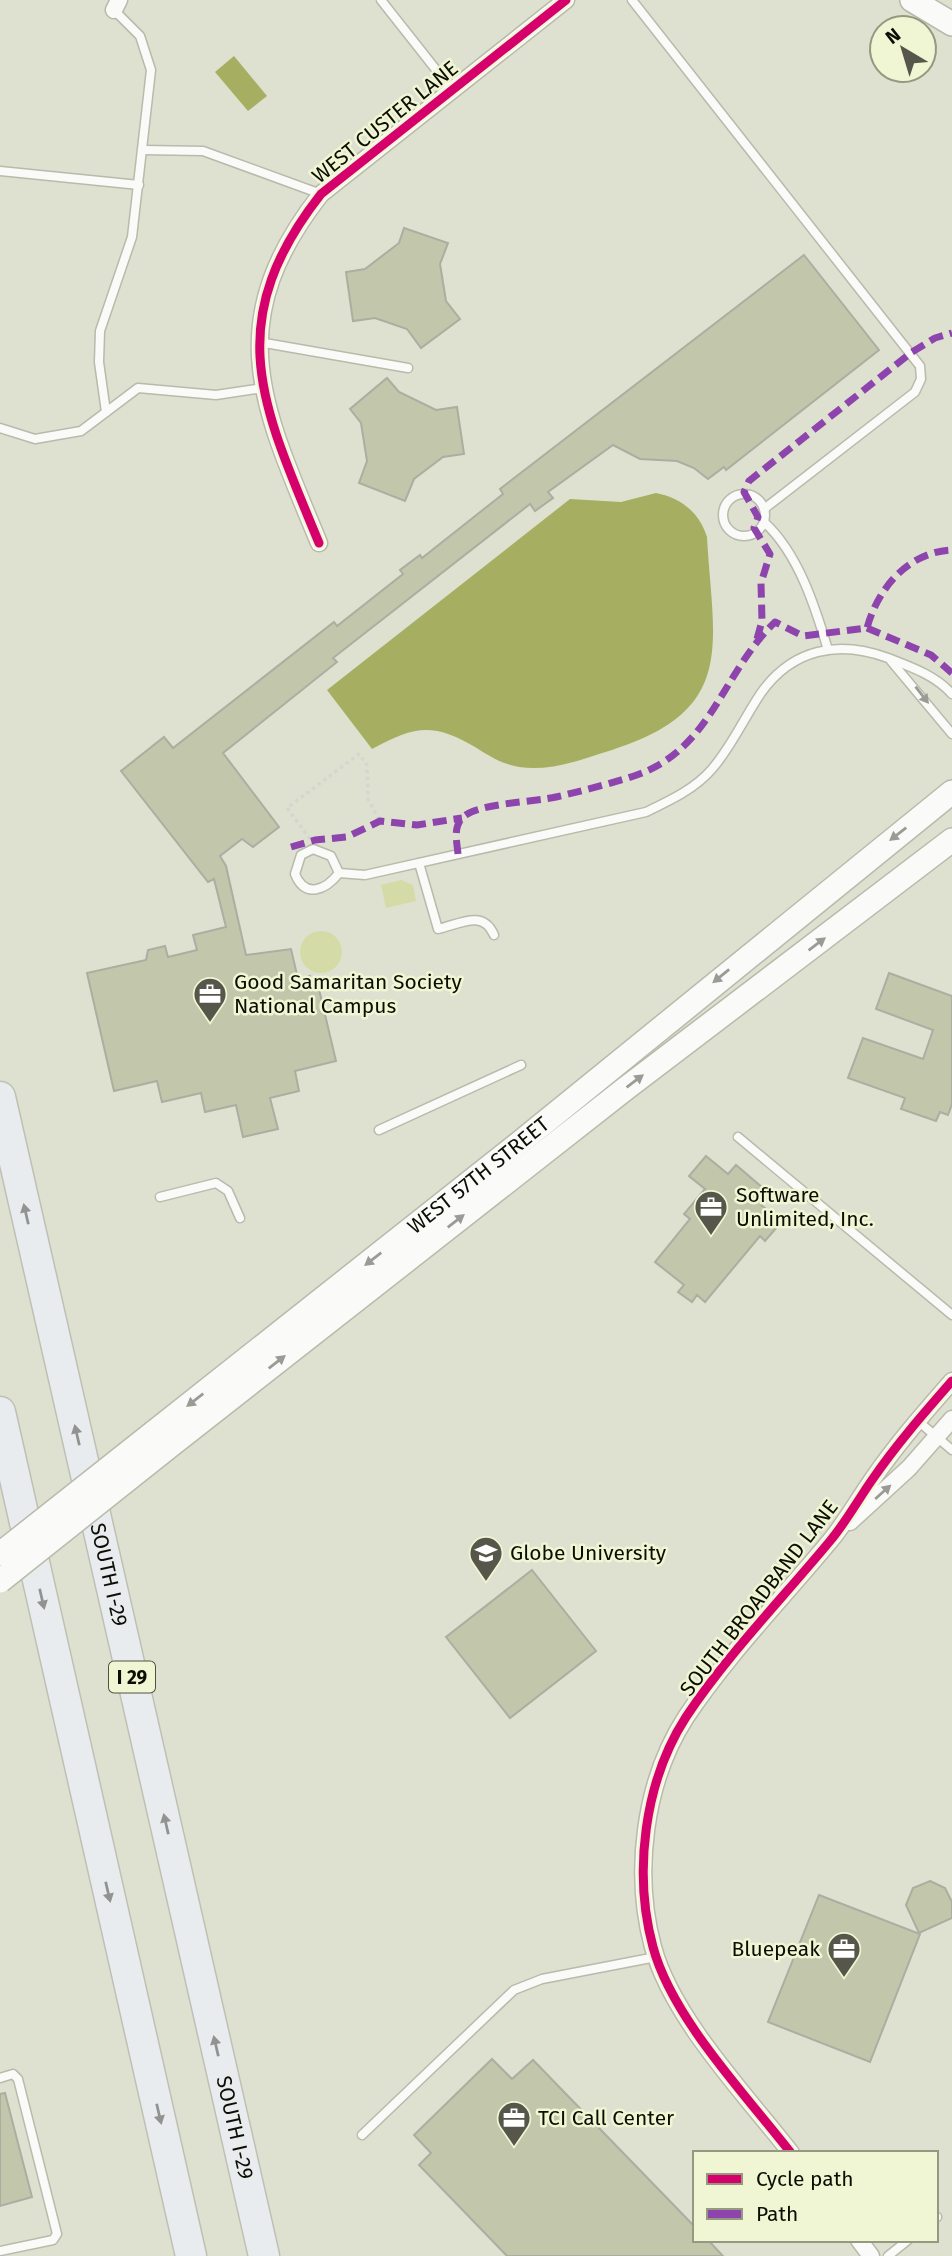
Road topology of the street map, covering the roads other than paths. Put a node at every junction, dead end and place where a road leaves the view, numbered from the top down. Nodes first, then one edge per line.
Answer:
1 (381, 0) edge
2 (566, 0) edge
3 (632, 0) edge
4 (912, 0) edge
5 (116, 5) edge
6 (952, 24) edge
7 (452, 90) junction
8 (144, 150) junction
9 (0, 171) edge
10 (139, 185) junction
11 (321, 194) junction
12 (259, 342) junction
13 (408, 368) dead end
14 (263, 388) junction
15 (106, 412) junction
16 (0, 428) edge
17 (764, 509) junction
18 (764, 522) junction
19 (319, 543) dead end
20 (828, 650) junction
21 (889, 659) junction
22 (952, 694) edge
23 (952, 734) edge
24 (952, 792) edge
25 (952, 839) edge
26 (419, 863) junction
27 (339, 873) junction
28 (494, 935) dead end
29 (521, 1065) dead end
30 (0, 1097) edge
31 (379, 1130) dead end
32 (738, 1137) dead end
33 (160, 1197) dead end
34 (240, 1218) dead end
35 (952, 1315) edge
36 (952, 1381) edge
37 (0, 1412) edge
38 (952, 1419) edge
39 (918, 1421) junction
40 (936, 1437) junction
41 (160, 1441) junction
42 (952, 1450) edge
43 (833, 1538) junction
44 (0, 1555) edge
45 (0, 1581) edge
46 (656, 1957) junction
47 (0, 2078) edge
48 (362, 2135) dead end
49 (789, 2151) edge
50 (906, 2242) edge
51 (0, 2251) edge
52 (191, 2256) edge
53 (264, 2256) edge
54 (888, 2256) edge

1 - 7 lane
2 - 7 street, WEST CUSTER LANE
3 - 17 lane
4 - 6 main road
5 - 8 lane
7 - 11 street, WEST CUSTER LANE
8 - 10 lane
8 - 11 lane
9 - 10 lane
10 - 15 lane
11 - 12 street, WEST CUSTER LANE
12 - 13 lane
12 - 14 street, WEST CUSTER LANE
14 - 15 lane
14 - 19 street, WEST CUSTER LANE
15 - 16 lane
17 - 18 lane
17 - 18 lane
18 - 20 lane
20 - 21 lane
20 - 26 lane
21 - 22 lane
21 -> 23 lane
24 -> 41 main road, WEST 57TH STREET
41 -> 25 main road, WEST 57TH STREET
26 - 27 lane
26 - 28 lane
27 - 27 lane
29 - 31 lane
53 -> 30 highway, SOUTH I-29 / I 29
32 - 35 lane
33 - 34 lane
36 - 39 street, SOUTH BROADBAND LANE
37 -> 52 highway
38 - 40 street, SOUTH BROADBAND LANE
39 - 40 lane
39 - 43 street, SOUTH BROADBAND LANE
40 - 42 lane
43 -> 40 street, SOUTH BROADBAND LANE
41 - 44 main road, WEST 57TH STREET, bridge
41 - 45 main road, WEST 57TH STREET, bridge
43 - 46 street, SOUTH BROADBAND LANE
46 - 48 lane
46 - 49 street, SOUTH BROADBAND LANE
47 - 51 lane
50 - 54 lane

